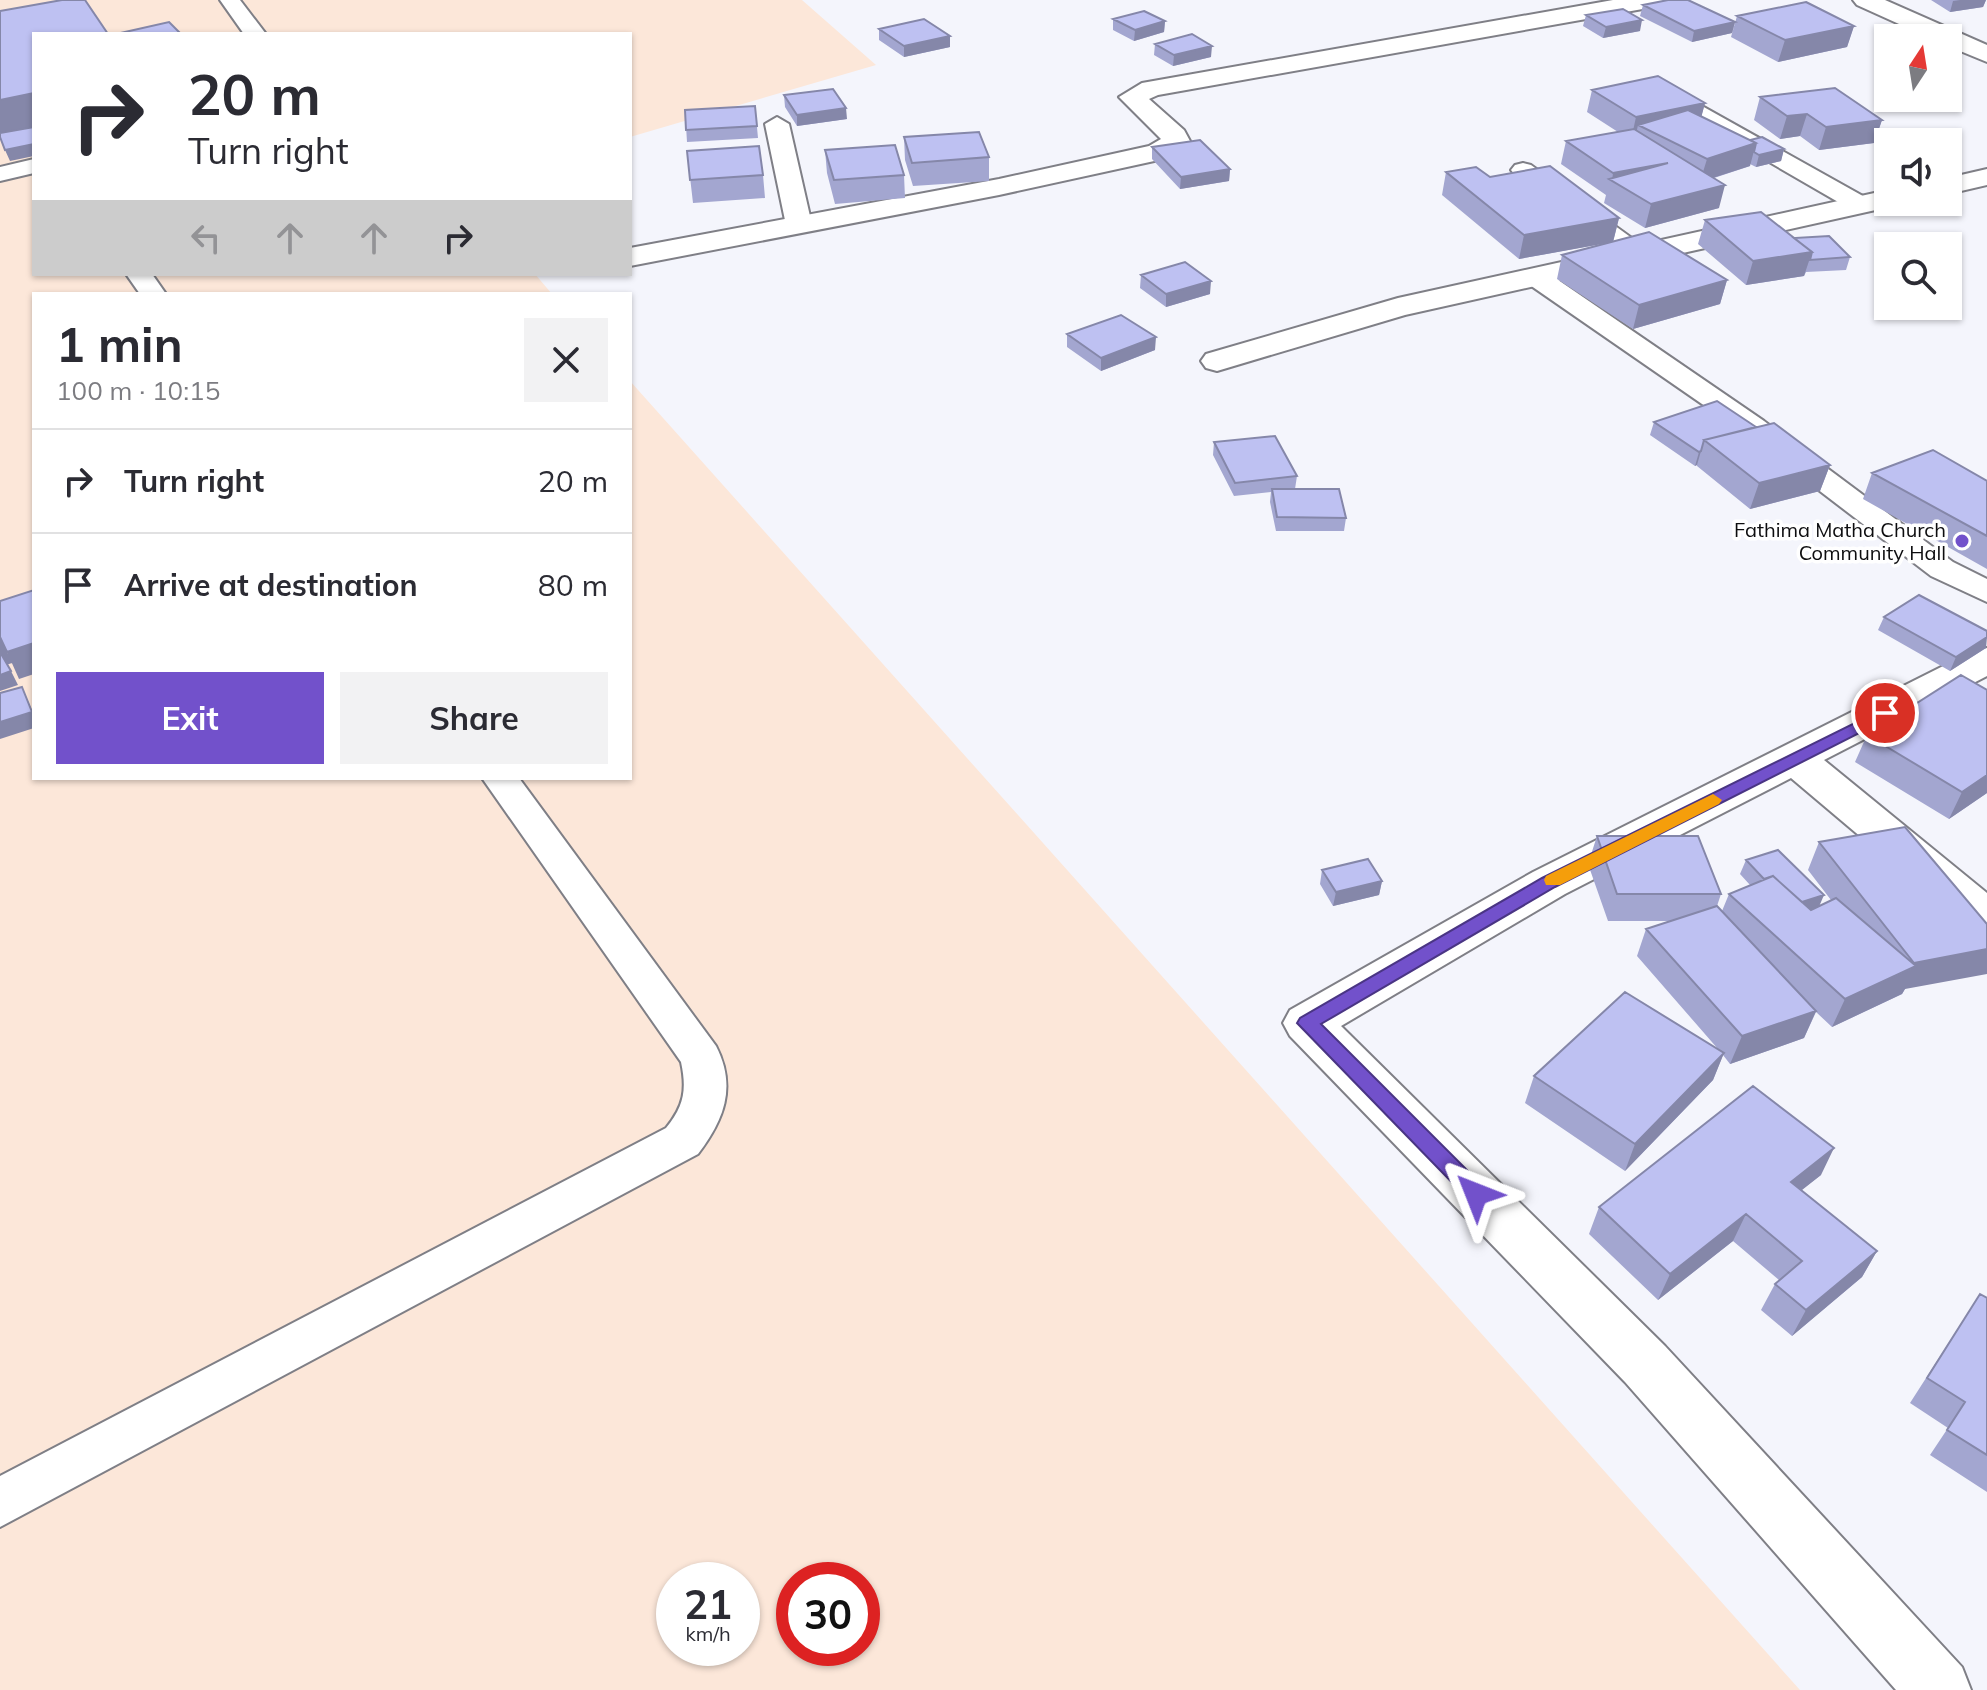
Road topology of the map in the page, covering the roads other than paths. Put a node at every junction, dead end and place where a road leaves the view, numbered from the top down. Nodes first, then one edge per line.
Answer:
1 (230, 0) edge
2 (1654, 0) edge
3 (1865, 0) edge
4 (254, 32) edge
5 (1987, 54) edge
6 (1677, 99) edge
7 (777, 124) dead end
8 (32, 166) edge
9 (1523, 170) edge
10 (0, 174) edge
11 (1987, 177) edge
12 (1962, 183) edge
13 (1874, 201) edge
14 (1874, 202) edge
15 (799, 225) junction
16 (1638, 254) junction
17 (632, 257) edge
18 (1536, 277) junction
19 (1217, 361) dead end
20 (1987, 592) edge
21 (1987, 660) edge
22 (1795, 759) junction
23 (501, 780) edge
24 (1987, 918) edge
25 (0, 1503) edge
26 (1939, 1690) edge

1 - 4 lane
2 - 15 street
3 - 5 street
6 - 13 lane
7 - 15 lane
8 - 10 lane
9 - 16 lane
11 - 12 street
14 - 16 street
15 - 17 street
16 - 18 street
18 - 19 street
18 - 20 lane
21 - 22 street
22 - 24 street
22 - 26 street
23 - 25 lane

